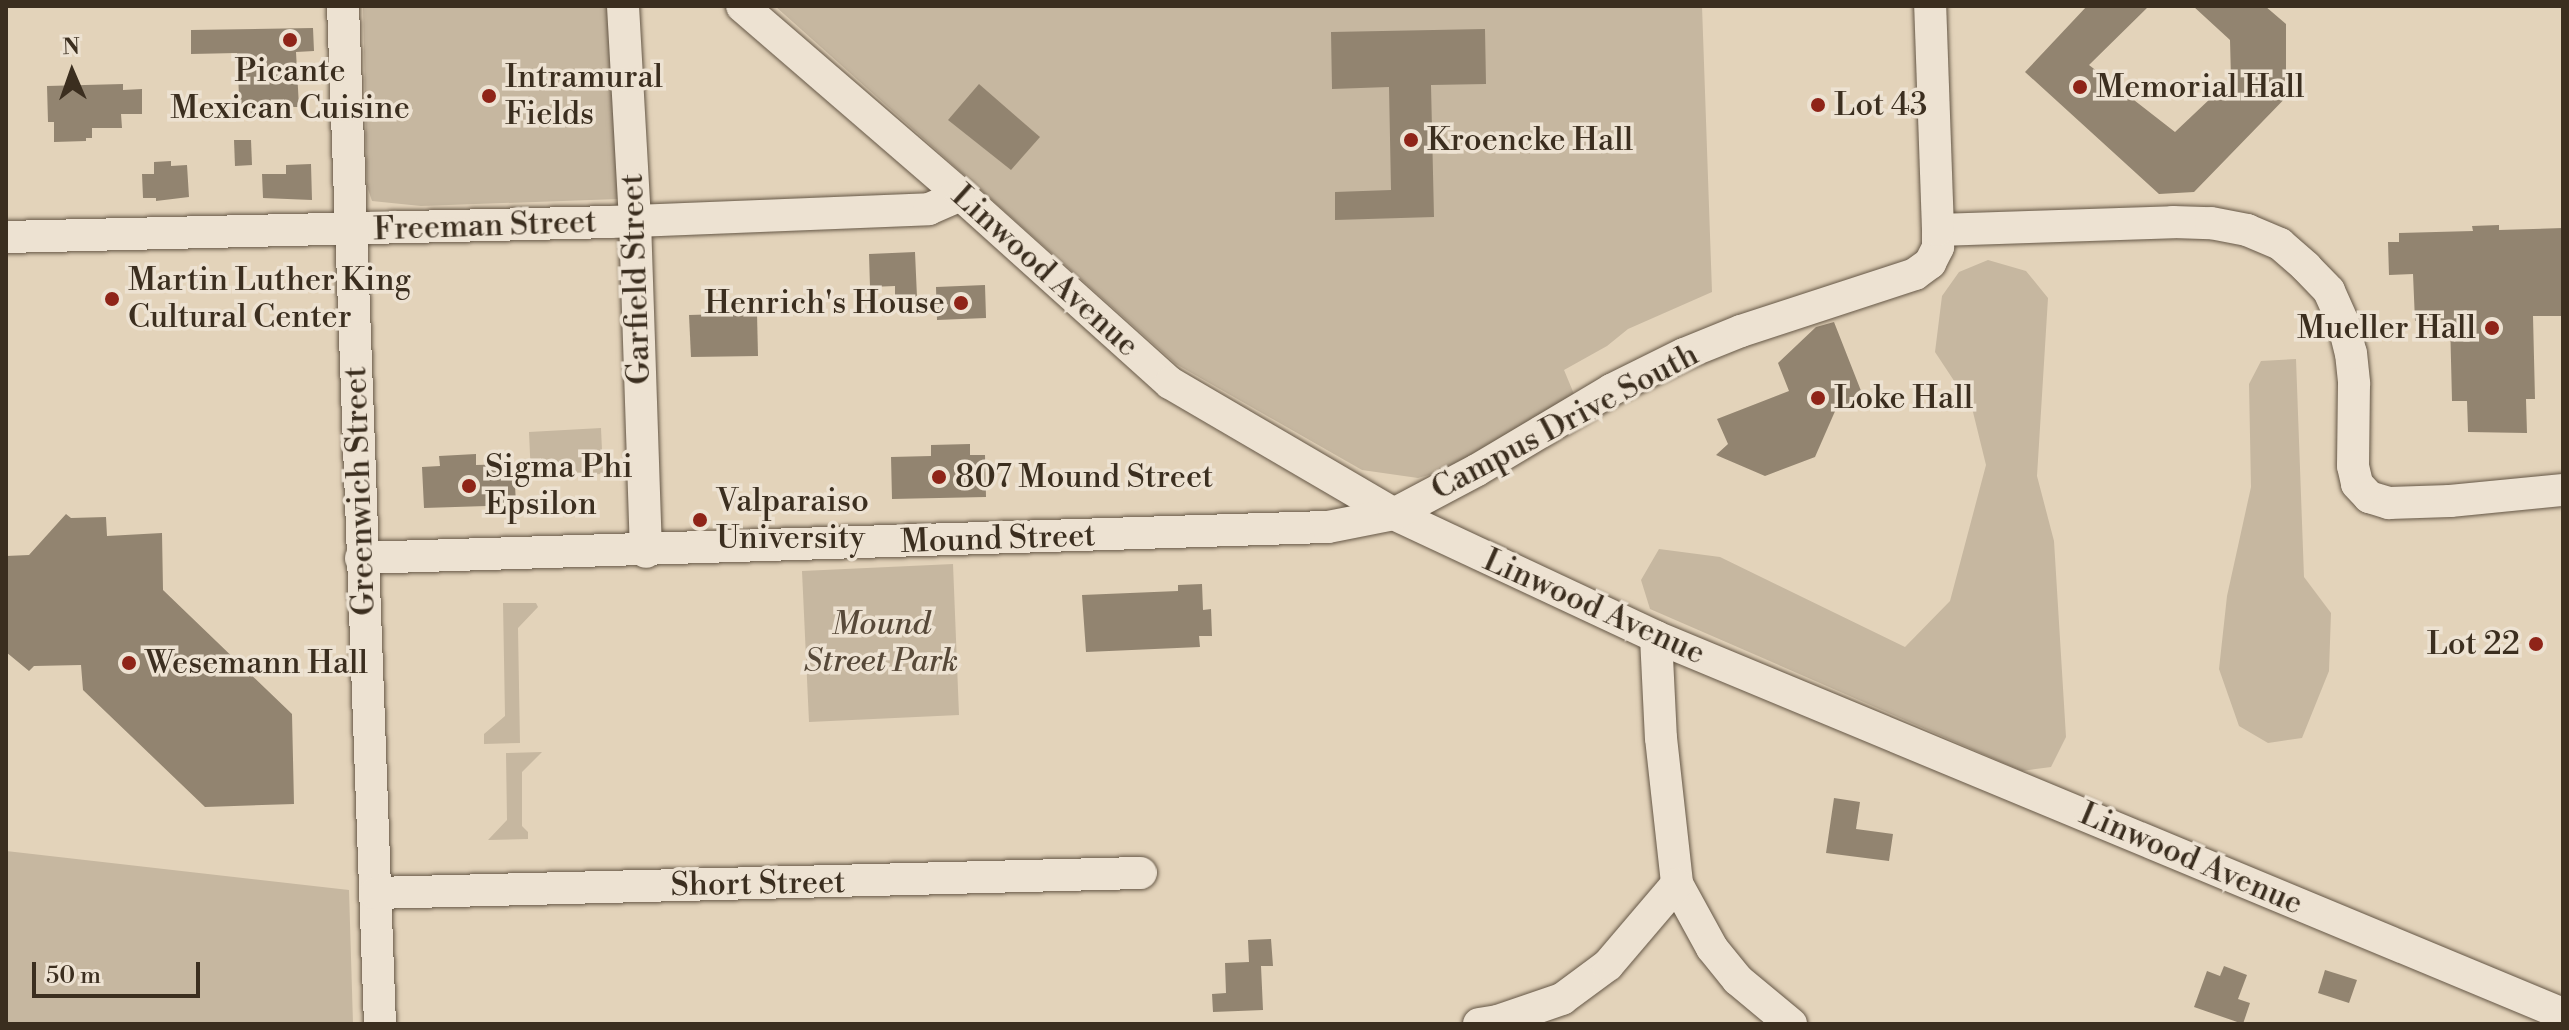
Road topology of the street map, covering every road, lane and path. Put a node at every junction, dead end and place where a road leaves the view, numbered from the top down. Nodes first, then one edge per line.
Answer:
1 (343, 6) edge
2 (623, 6) edge
3 (742, 6) edge
4 (1930, 6) edge
5 (961, 195) junction
6 (635, 221) junction
7 (354, 230) junction
8 (1938, 230) junction
9 (6, 237) edge
10 (2563, 490) edge
11 (1394, 514) junction
12 (646, 552) junction
13 (361, 558) junction
14 (1656, 637) junction
15 (1141, 873) dead end
16 (1677, 884) junction
17 (375, 893) junction
18 (2563, 1014) edge
19 (380, 1024) edge
20 (1479, 1024) edge
21 (1791, 1024) edge

1 - 7 street, Greenwich Street
2 - 6 street, Garfield Street
3 - 5 street, Linwood Avenue
4 - 8 street, Campus Drive South
5 - 6 street, Freeman Street
5 - 11 street, Linwood Avenue
6 - 7 street, Freeman Street
6 - 12 street, Garfield Street
7 - 9 street, Freeman Street
7 - 13 street, Greenwich Street
8 - 10 street
8 - 11 street, Campus Drive South
11 - 12 street, Mound Street
11 - 14 street, Linwood Avenue
12 - 13 street, Mound Street
13 - 17 street, Greenwich Street
14 - 16 street
14 - 18 street, Linwood Avenue
15 - 17 street, Short Street
16 - 20 street
16 - 21 street
17 - 19 street, Greenwich Street

